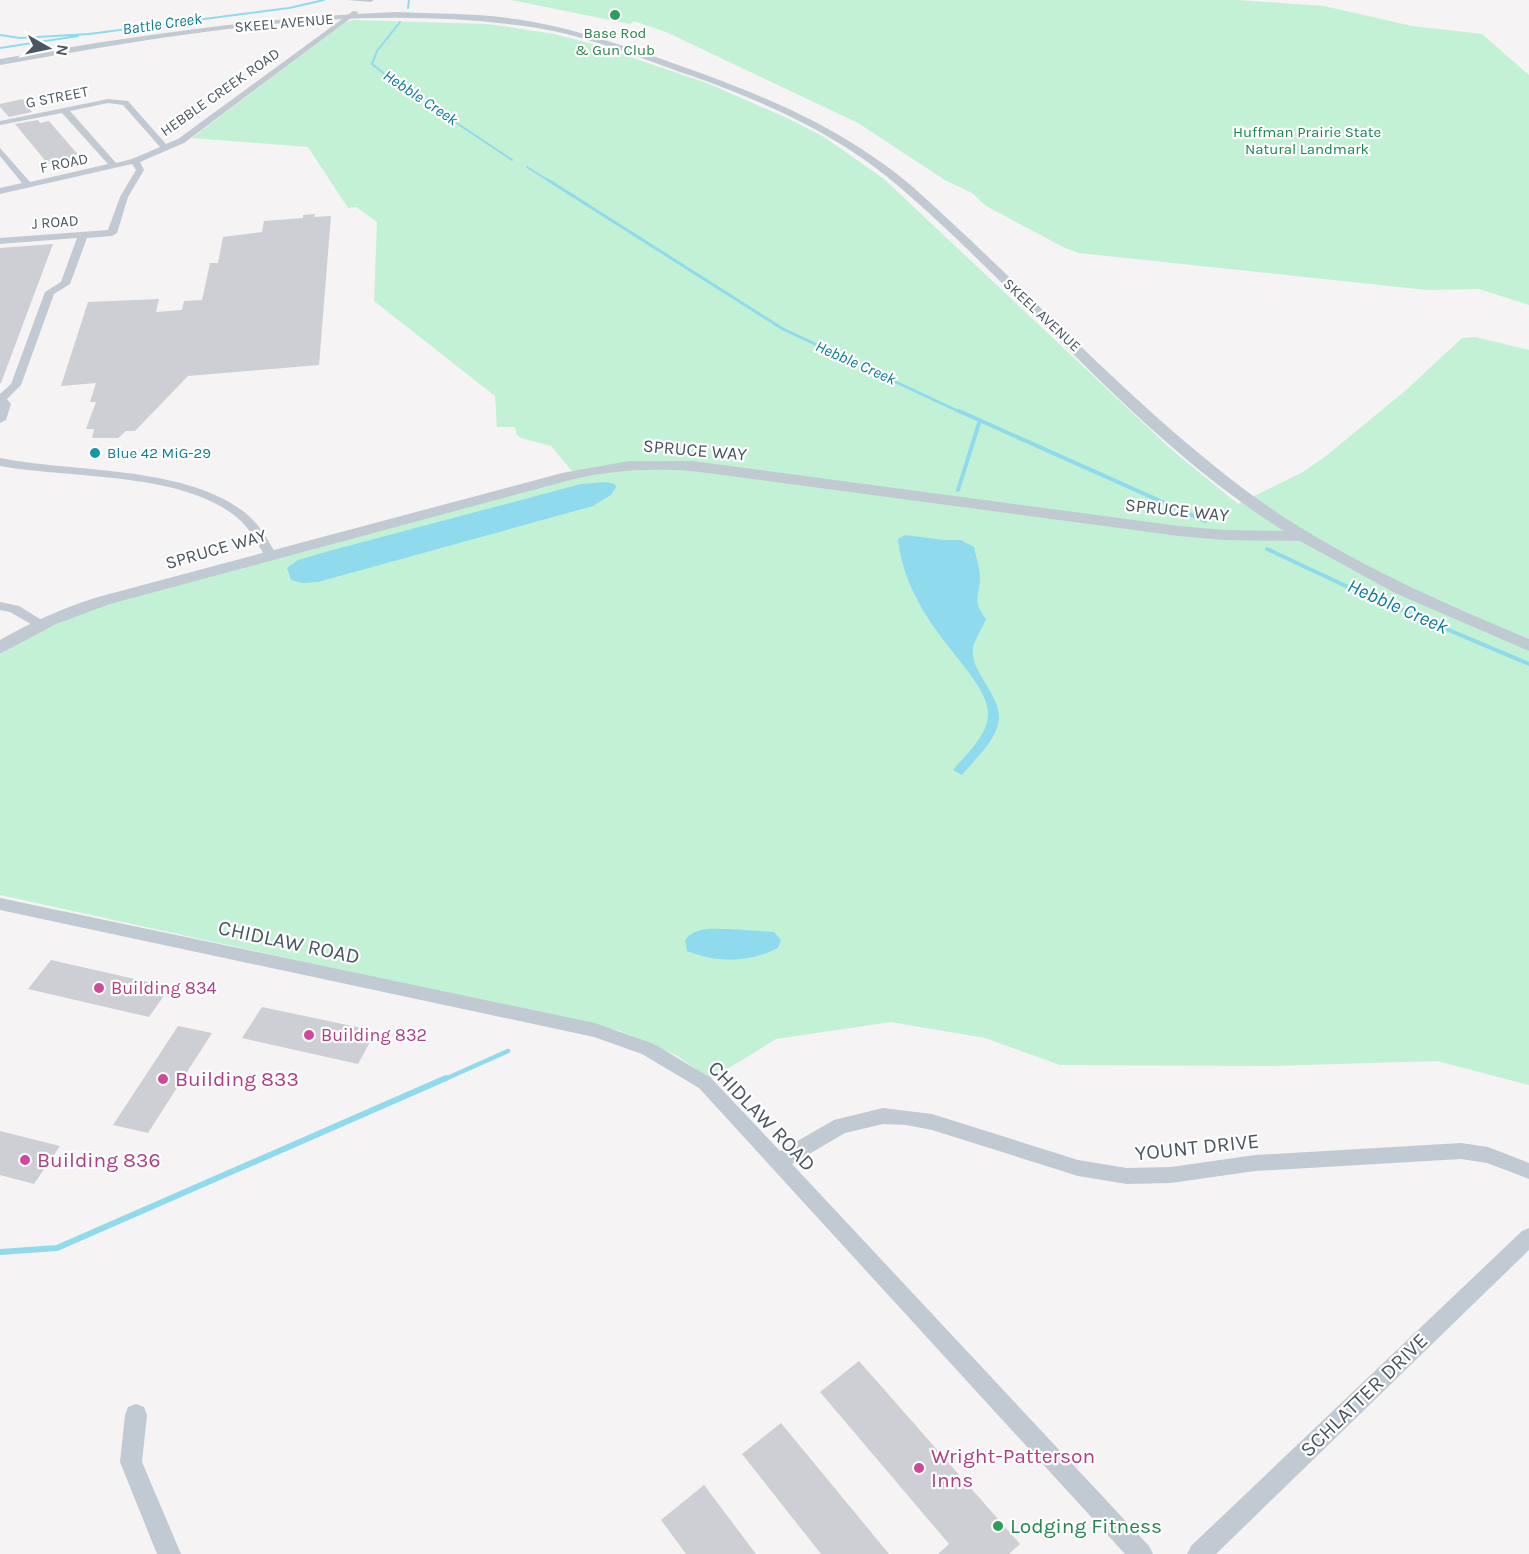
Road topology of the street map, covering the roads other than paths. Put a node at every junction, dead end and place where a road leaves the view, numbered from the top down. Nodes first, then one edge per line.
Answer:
1 (350, 0) edge
2 (370, 1) edge
3 (352, 15) junction
4 (0, 62) edge
5 (0, 67) edge
6 (64, 110) junction
7 (0, 123) edge
8 (166, 149) junction
9 (0, 150) edge
10 (135, 161) junction
11 (114, 166) junction
12 (28, 185) junction
13 (0, 191) edge
14 (83, 235) junction
15 (0, 241) edge
16 (1, 397) edge
17 (0, 420) edge
18 (0, 462) edge
19 (1303, 536) junction
20 (270, 554) junction
21 (0, 606) edge
22 (41, 624) junction
23 (1529, 646) edge
24 (0, 648) edge
25 (0, 904) edge
26 (778, 1162) junction
27 (1529, 1171) edge
28 (1529, 1237) edge
29 (136, 1416) dead end
30 (169, 1554) edge
31 (1141, 1554) edge
32 (1199, 1554) edge

1 - 2 street
3 - 4 street, SKEEL AVENUE
3 - 5 street, SKEEL AVENUE
3 - 8 street, HEBBLE CREEK ROAD
3 - 19 street, SKEEL AVENUE
6 - 7 street, G STREET
6 - 8 street, G STREET
6 - 11 street
8 - 10 street, HEBBLE CREEK ROAD
9 - 12 street
10 - 11 street, F ROAD
10 - 14 street, J ROAD
11 - 12 street, F ROAD
12 - 13 street, F ROAD
14 - 15 street, J ROAD
14 - 16 street
16 - 17 street
18 - 20 street
19 - 20 street, SPRUCE WAY
19 - 23 street, SKEEL AVENUE
20 - 22 street, SPRUCE WAY
21 - 22 street
22 - 24 street, SPRUCE WAY
25 - 26 street, CHIDLAW ROAD
26 - 27 street, YOUNT DRIVE
26 - 31 street, CHIDLAW ROAD
28 - 32 street, SCHLATTER DRIVE
29 - 30 street

